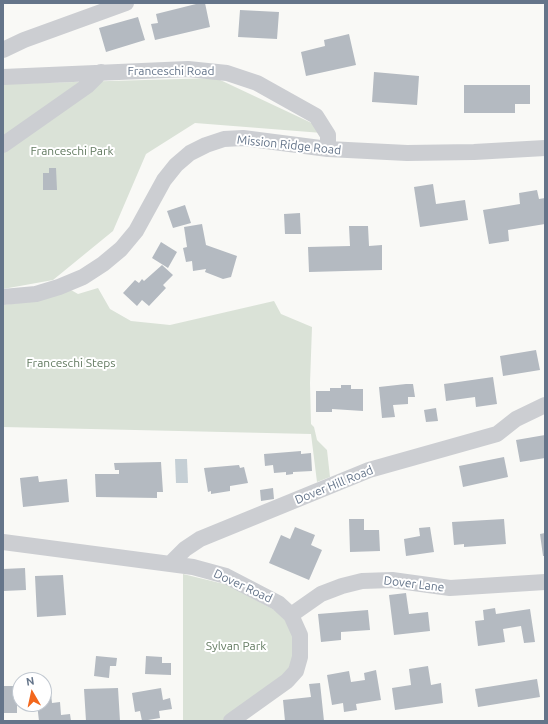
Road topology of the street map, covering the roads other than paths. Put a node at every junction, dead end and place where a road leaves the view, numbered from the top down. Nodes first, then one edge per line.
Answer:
1 (126, 3) edge
2 (3, 50) edge
3 (101, 72) junction
4 (3, 77) edge
5 (3, 145) edge
6 (545, 148) edge
7 (328, 149) junction
8 (3, 297) edge
9 (545, 405) edge
10 (3, 542) edge
11 (171, 564) junction
12 (545, 582) edge
13 (291, 615) junction
14 (231, 721) edge

1 - 2 street
3 - 4 street, Franceschi Road
3 - 5 street
3 - 7 street, Franceschi Road
6 - 7 street, Mission Ridge Road
7 - 8 street, Mission Ridge Road
9 - 11 street, Dover Hill Road
10 - 11 street, Dover Road
11 - 13 street, Dover Road
12 - 13 street, Dover Lane
13 - 14 street, Dover Road

